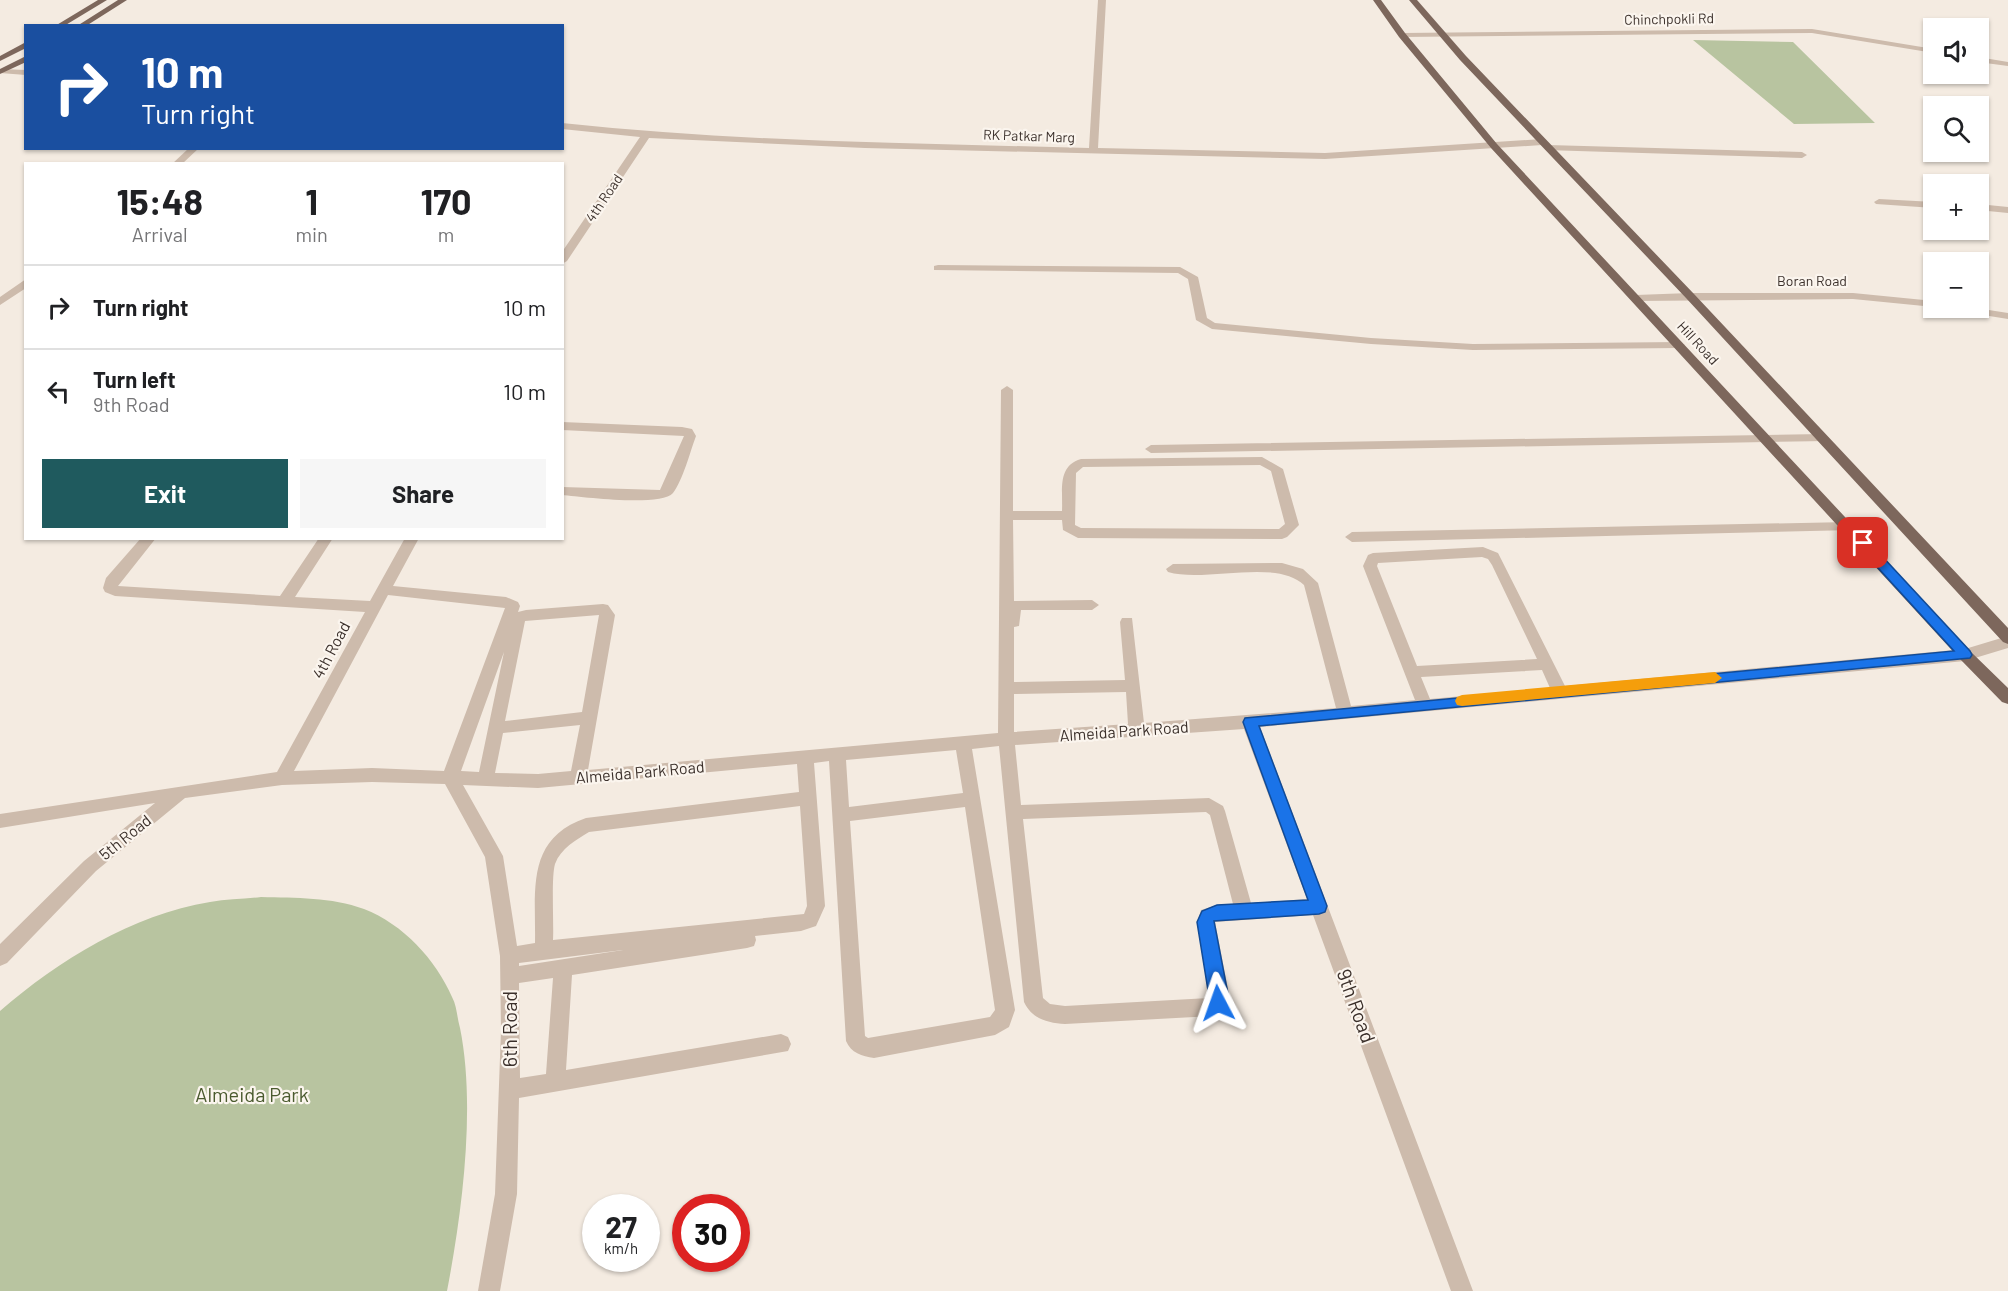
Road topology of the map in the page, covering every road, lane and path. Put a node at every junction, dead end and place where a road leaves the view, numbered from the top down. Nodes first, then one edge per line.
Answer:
1 (103, 0) edge
2 (123, 0) edge
3 (1102, 0) edge
4 (1377, 0) edge
5 (1413, 0) edge
6 (61, 24) edge
7 (83, 24) edge
8 (1441, 34) junction
9 (1402, 35) junction
10 (24, 45) edge
11 (1923, 49) edge
12 (0, 58) edge
13 (24, 59) edge
14 (1989, 61) edge
15 (2008, 64) edge
16 (0, 72) edge
17 (22, 73) edge
18 (564, 126) edge
19 (646, 135) junction
20 (1545, 145) junction
21 (1494, 146) junction
22 (193, 150) edge
23 (1093, 152) junction
24 (1802, 155) dead end
25 (178, 162) edge
26 (1879, 202) dead end
27 (1923, 204) edge
28 (1989, 208) edge
29 (2008, 210) edge
30 (564, 258) edge
31 (938, 268) dead end
32 (24, 284) edge
33 (1690, 296) junction
34 (1636, 298) junction
35 (0, 303) edge
36 (1923, 303) edge
37 (1989, 313) edge
38 (2008, 316) edge
39 (1679, 345) junction
40 (1007, 390) dead end
41 (564, 426) edge
42 (1823, 438) junction
43 (1768, 441) junction
44 (1151, 448) dead end
45 (564, 491) edge
46 (1068, 515) junction
47 (1006, 516) junction
48 (1848, 527) junction
49 (1352, 537) dead end
50 (147, 540) edge
51 (325, 540) edge
52 (411, 540) edge
53 (1173, 569) dead end
54 (385, 590) junction
55 (284, 602) junction
56 (1092, 605) dead end
57 (375, 608) junction
58 (1127, 622) dead end
59 (2008, 640) edge
60 (1965, 655) junction
61 (1547, 664) junction
62 (1411, 672) junction
63 (1133, 686) junction
64 (1010, 688) junction
65 (1560, 692) junction
66 (2008, 698) edge
67 (1424, 704) junction
68 (1345, 712) junction
69 (588, 718) junction
70 (1250, 722) junction
71 (495, 729) junction
72 (1137, 730) junction
73 (1006, 739) junction
74 (963, 743) junction
75 (837, 755) junction
76 (805, 758) junction
77 (578, 777) junction
78 (282, 778) junction
79 (450, 778) junction
80 (486, 778) junction
81 (182, 792) junction
82 (808, 798) junction
83 (972, 799) junction
84 (1014, 812) junction
85 (841, 815) junction
86 (0, 821) edge
87 (1319, 906) junction
88 (1244, 911) junction
89 (747, 940) dead end
90 (544, 950) junction
91 (0, 957) edge
92 (509, 966) junction
93 (563, 968) junction
94 (780, 1044) dead end
95 (555, 1083) junction
96 (509, 1090) junction
97 (489, 1291) edge
98 (1462, 1291) edge

1 - 6 main road
2 - 7 main road
3 - 23 street
4 - 9 main road, Hill Road
5 - 8 main road, Hill Road
8 - 9 street, Chinchpokli Rd
8 - 11 street, Chinchpokli Rd
8 - 20 main road, Hill Road
9 - 21 main road, Hill Road
10 - 12 main road
13 - 16 main road
14 - 15 street
16 - 17 street
18 - 19 street, RK Patkar Marg
19 - 23 street, RK Patkar Marg
19 - 30 street, 4th Road
20 - 21 street, RK Patkar Marg
20 - 24 street, RK Patkar Marg
20 - 33 main road, Hill Road
21 - 23 street, RK Patkar Marg
21 - 34 main road, Hill Road
22 - 25 street
26 - 27 street
28 - 29 street
31 - 39 street
32 - 35 street
33 - 34 street, Boran Road
33 - 36 street, Boran Road
33 - 42 main road, Hill Road
34 - 39 main road, Hill Road
37 - 38 street
39 - 43 main road, Hill Road
40 - 47 street
41 - 45 street
42 - 43 street
42 - 59 main road, Hill Road
43 - 44 street
43 - 48 main road, Hill Road
46 - 46 street
46 - 47 street
47 - 64 street
48 - 49 street
48 - 60 main road, Hill Road
50 - 55 street
51 - 55 street
52 - 54 street, 4th Road
53 - 68 street
54 - 57 street, 4th Road
54 - 79 street
55 - 57 street
56 - 64 street
57 - 78 street, 4th Road
58 - 63 street
59 - 60 street, Almeida Park Road
60 - 65 street, Almeida Park Road
60 - 66 main road, Hill Road
61 - 62 street
61 - 62 street
61 - 65 street
62 - 67 street
63 - 64 street
63 - 72 street
64 - 73 street
65 - 67 street, Almeida Park Road
67 - 68 street, Almeida Park Road
68 - 70 street, Almeida Park Road
69 - 71 street
69 - 71 street
69 - 77 street
70 - 72 street, Almeida Park Road
70 - 87 street, 9th Road
71 - 80 street
72 - 73 street, Almeida Park Road
73 - 74 street, Almeida Park Road
73 - 84 street
74 - 75 street, Almeida Park Road
74 - 83 street
75 - 76 street, Almeida Park Road
75 - 85 street
76 - 77 street, Almeida Park Road
76 - 82 street
77 - 80 street, Almeida Park Road
78 - 79 street, Almeida Park Road
78 - 81 street
79 - 80 street, Almeida Park Road
79 - 92 street, 6th Road
81 - 86 street
81 - 91 street, 5th Road
82 - 90 street
82 - 90 street
83 - 85 street
83 - 85 street
84 - 88 street
84 - 88 street
87 - 88 street
87 - 98 street, 9th Road
89 - 93 street
90 - 92 street
92 - 93 street
92 - 96 street, 6th Road
93 - 95 street
94 - 95 street
95 - 96 street
96 - 97 street, 6th Road

